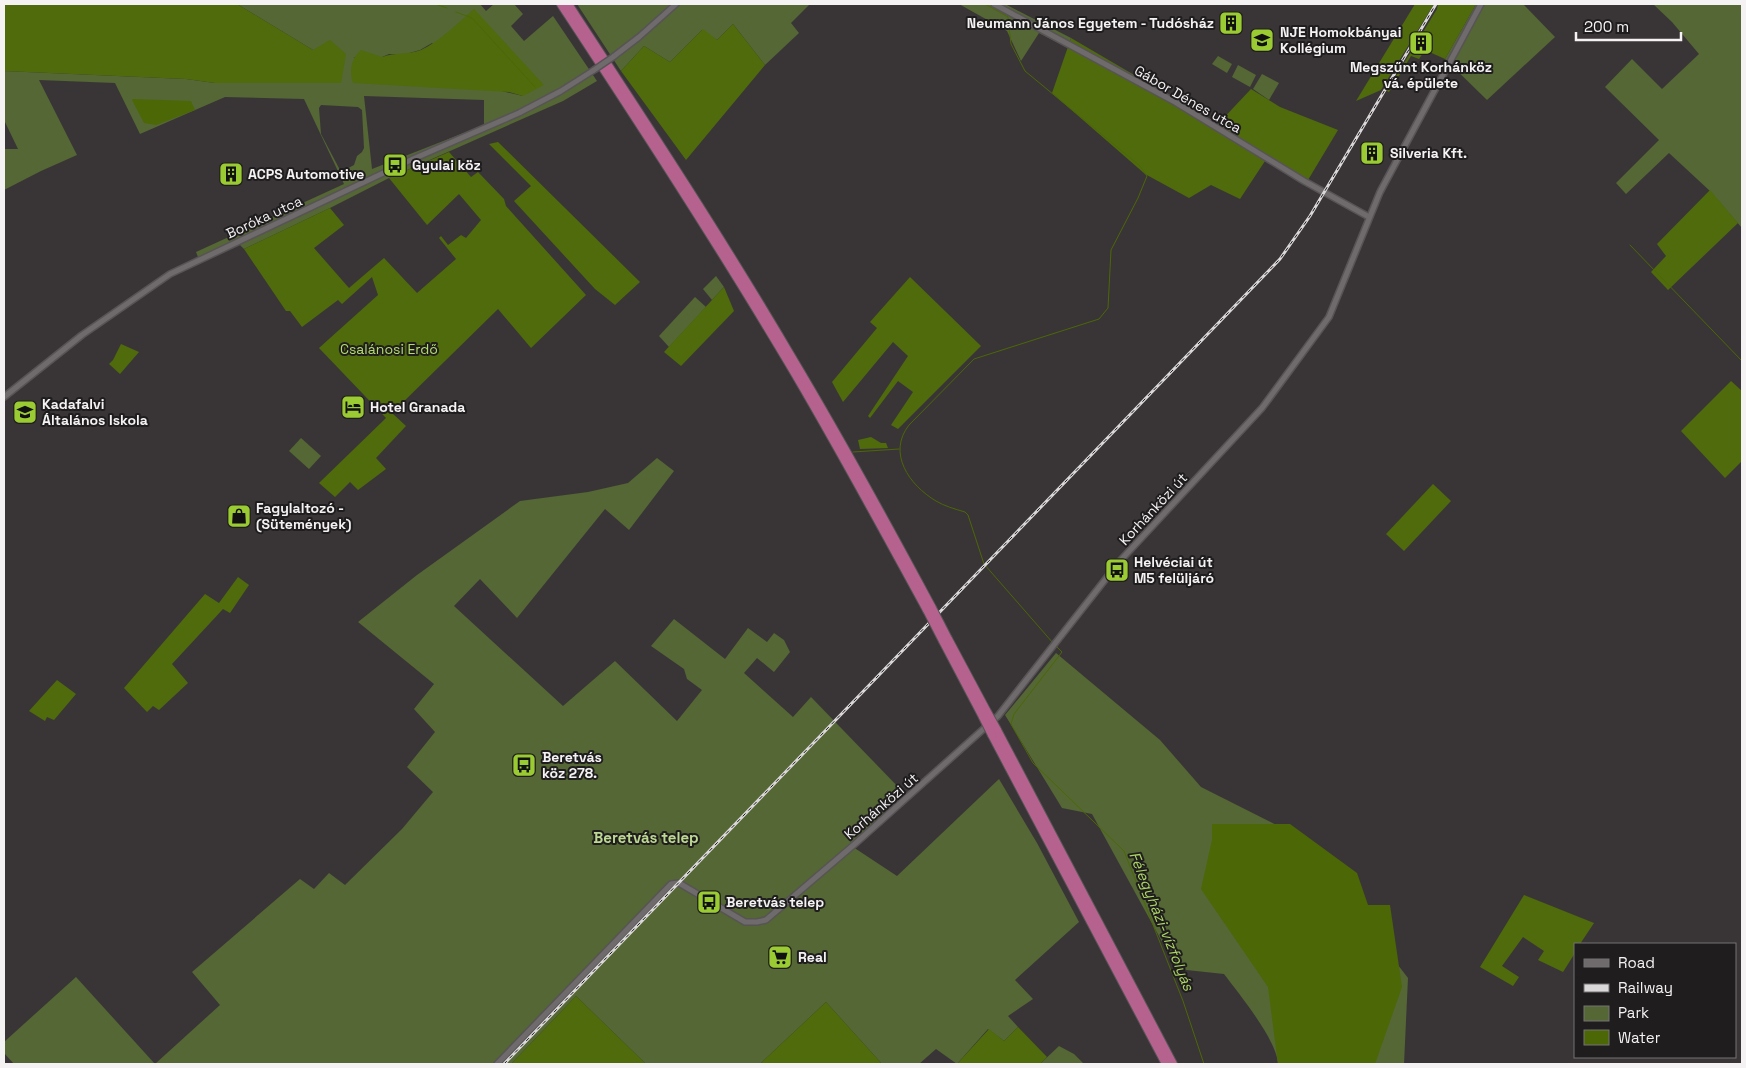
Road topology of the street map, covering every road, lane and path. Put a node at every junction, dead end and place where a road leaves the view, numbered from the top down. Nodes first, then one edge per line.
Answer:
1 (561, 4) edge
2 (568, 4) edge
3 (676, 4) edge
4 (994, 4) edge
5 (1480, 4) edge
6 (1369, 217) junction
7 (4, 397) edge
8 (929, 609) junction
9 (994, 733) junction
10 (497, 1064) edge
11 (1166, 1064) edge
12 (1173, 1064) edge

1 - 8 highway
2 - 8 highway
3 - 7 street, Boróka utca, bridge
4 - 6 street, Gábor Dénes utca
5 - 6 street, Korhánközi út
6 - 10 street, Korhánközi út
8 - 9 highway, bridge
9 - 11 highway
9 - 12 highway

